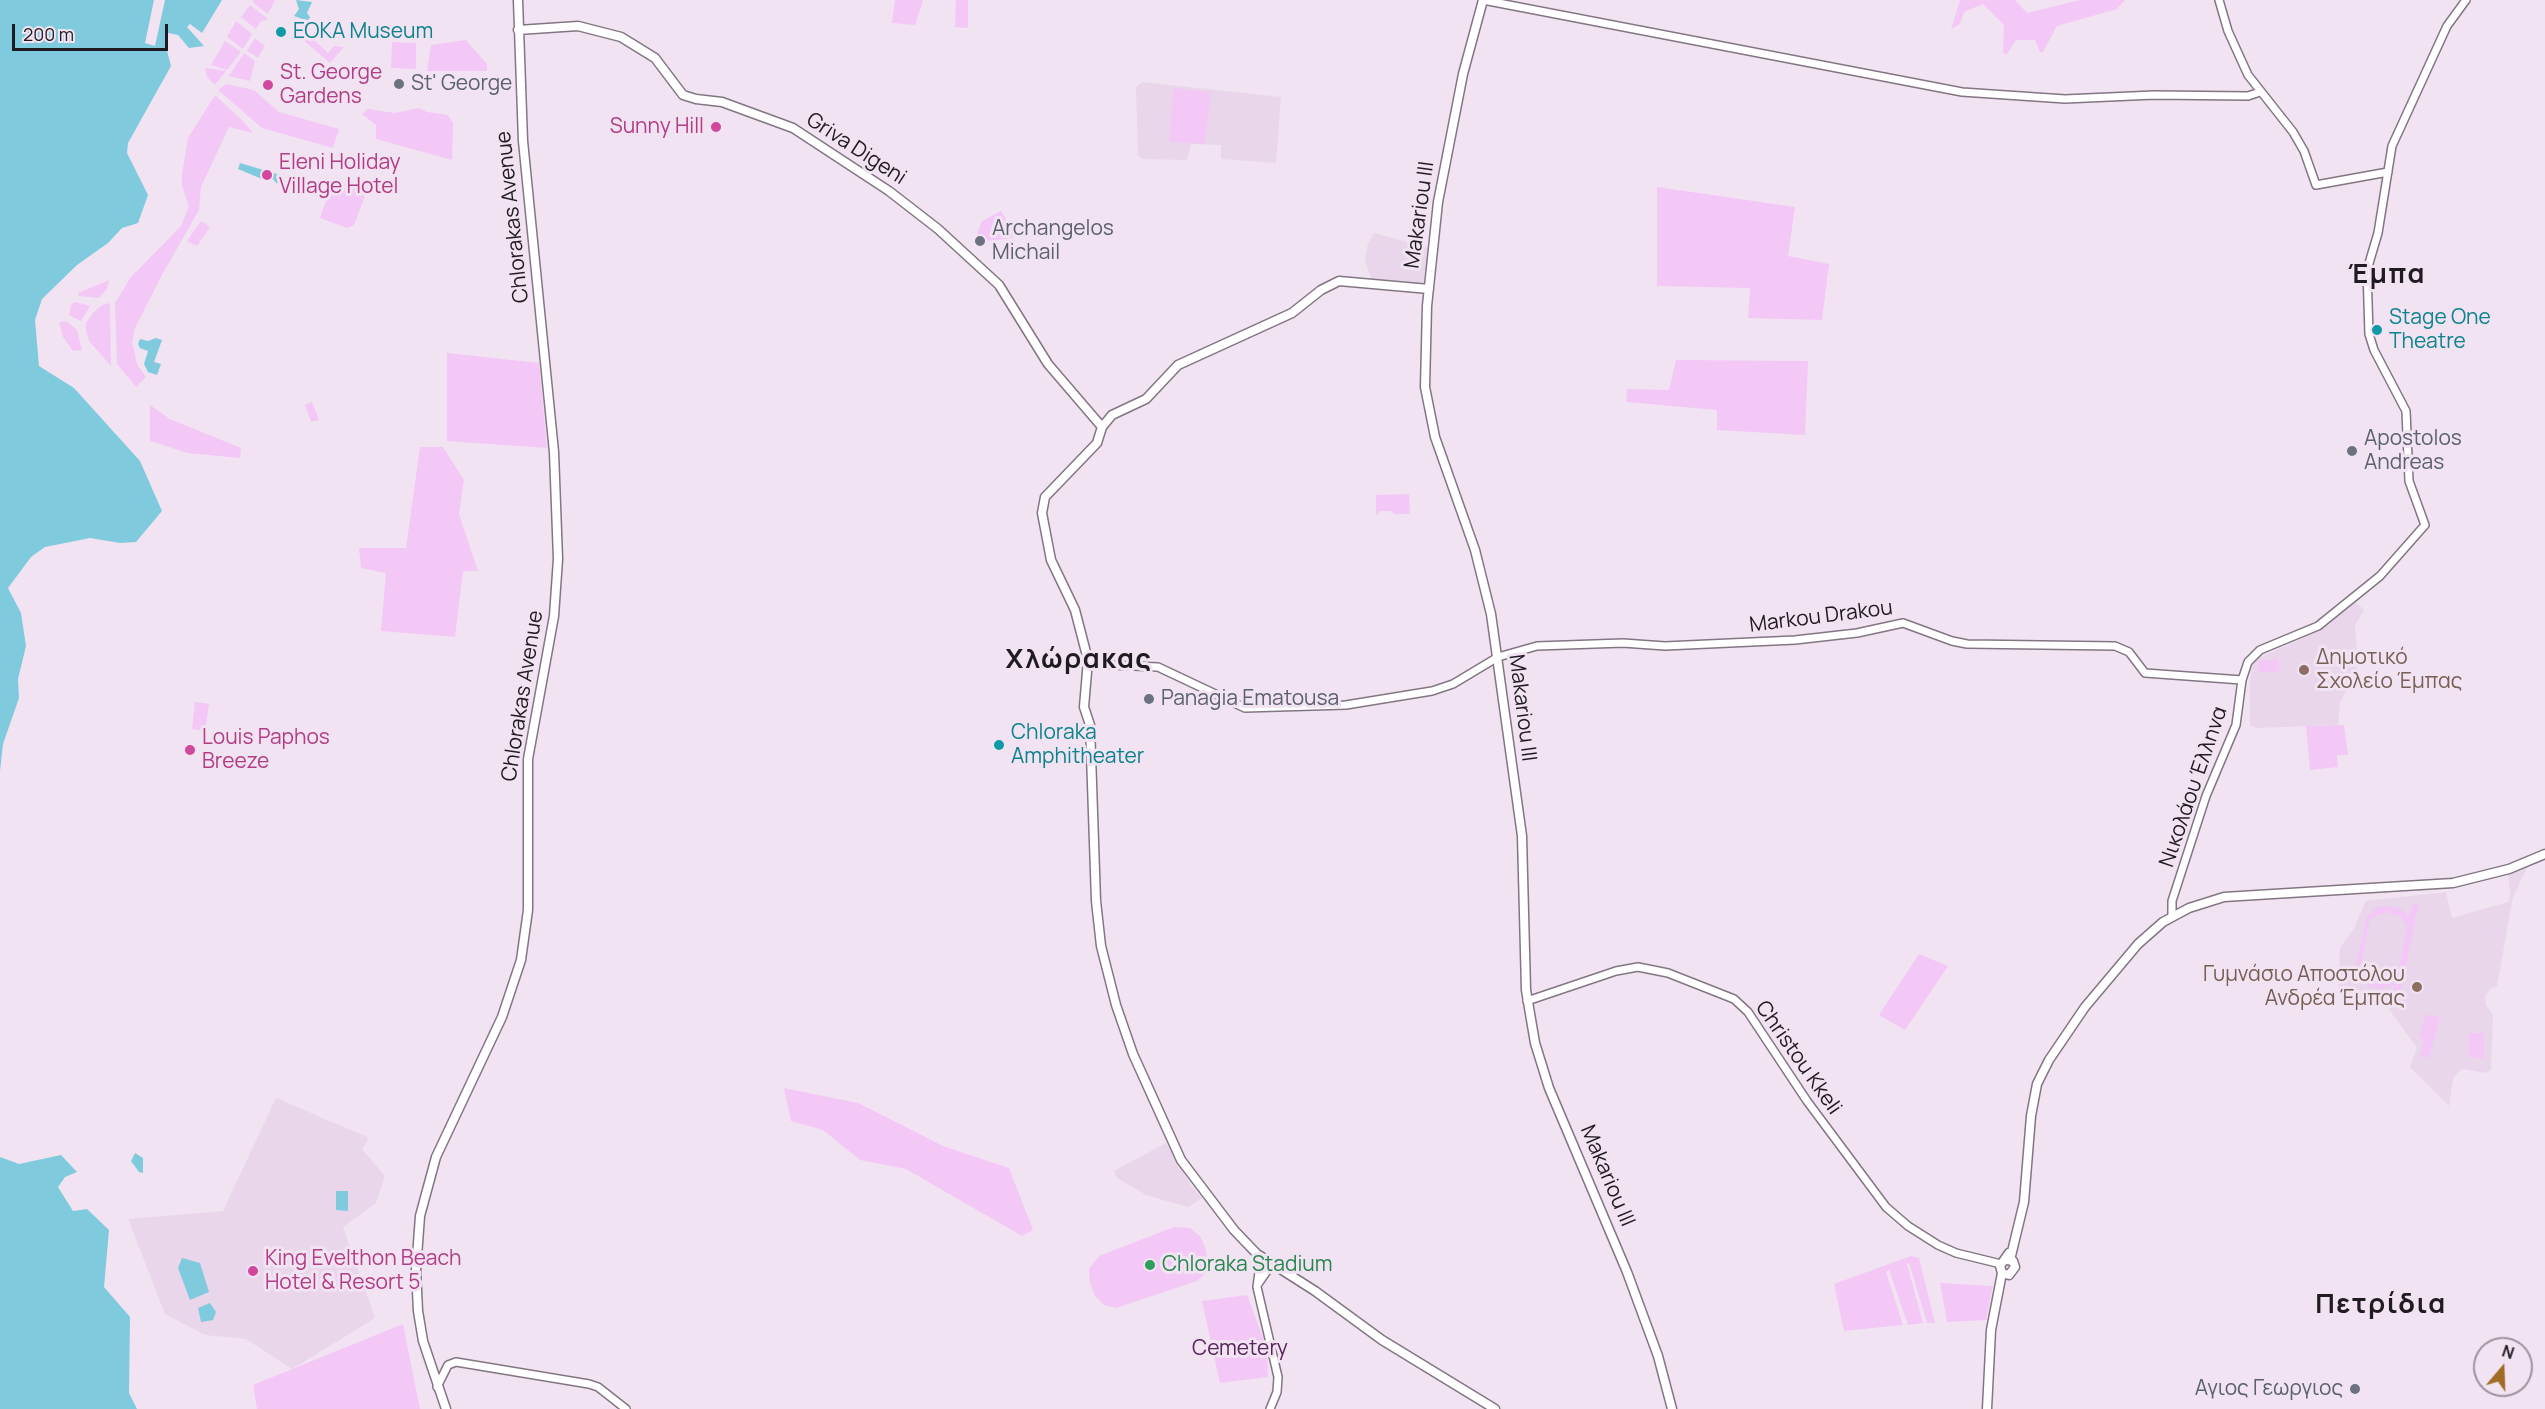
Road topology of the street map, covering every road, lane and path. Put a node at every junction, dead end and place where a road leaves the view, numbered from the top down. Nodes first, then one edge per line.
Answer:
1 (518, 0) edge
2 (1483, 0) edge
3 (2219, 0) edge
4 (2466, 0) edge
5 (518, 30) junction
6 (2260, 92) junction
7 (2388, 172) junction
8 (1429, 289) junction
9 (1102, 427) junction
10 (1497, 657) junction
11 (1088, 664) junction
12 (2242, 680) junction
13 (2545, 855) edge
14 (2172, 916) junction
15 (1527, 1001) junction
16 (1261, 1257) junction
17 (1274, 1266) junction
18 (2006, 1268) junction
19 (1257, 1287) junction
20 (437, 1387) junction
21 (446, 1409) edge
22 (626, 1409) edge
23 (1270, 1409) edge
24 (1495, 1409) edge
25 (1672, 1409) edge
26 (1987, 1409) edge

1 - 5 main road, Chlorakas Avenue
2 - 6 street
2 - 8 main road, Makariou III
3 - 6 street
4 - 7 street, Νικολάου Έλληνα
5 - 9 main road, Griva Digeni
5 - 20 main road, Chlorakas Avenue
6 - 7 street
7 - 12 street, Νικολάου Έλληνα
8 - 9 main road
8 - 10 main road, Makariou III
9 - 11 main road
10 - 11 street, Markou Drakou
10 - 12 street, Markou Drakou
10 - 15 main road, Makariou III
11 - 16 main road
12 - 14 street, Νικολάου Έλληνα
13 - 14 main road
14 - 18 main road
15 - 18 street, Christou Kkeli
15 - 25 main road, Makariou III
16 - 17 main road
16 - 19 street
17 - 19 street
17 - 24 main road
18 - 26 main road
19 - 23 street
20 - 21 main road, Chlorakas Avenue
20 - 22 street

